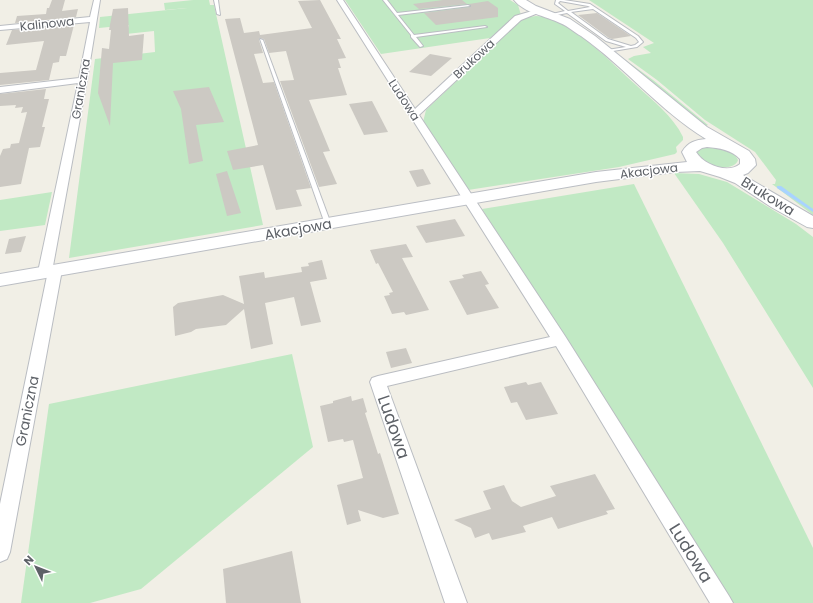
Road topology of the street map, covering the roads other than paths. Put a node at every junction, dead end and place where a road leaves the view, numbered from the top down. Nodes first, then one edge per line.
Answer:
1 (97, 0) edge
2 (216, 0) edge
3 (340, 0) edge
4 (384, 0) edge
5 (518, 0) edge
6 (558, 0) edge
7 (468, 6) dead end
8 (594, 8) junction
9 (539, 11) junction
10 (568, 12) junction
11 (219, 14) dead end
12 (395, 14) junction
13 (553, 15) junction
14 (93, 19) junction
15 (485, 27) dead end
16 (0, 28) edge
17 (412, 36) junction
18 (261, 40) dead end
19 (421, 46) dead end
20 (631, 47) junction
21 (608, 51) junction
22 (83, 80) junction
23 (0, 90) edge
24 (658, 95) junction
25 (414, 115) junction
26 (729, 146) junction
27 (696, 156) junction
28 (746, 167) junction
29 (723, 172) junction
30 (468, 199) junction
31 (812, 223) edge
32 (328, 224) junction
33 (50, 271) junction
34 (0, 280) edge
35 (560, 340) junction
36 (0, 552) edge
37 (456, 603) edge
38 (722, 603) edge

1 - 14 street, Graniczna
2 - 11 lane
3 - 25 street, Ludowa
4 - 12 lane
5 - 9 street
6 - 8 lane
6 - 10 lane
7 - 12 lane
8 - 10 lane
8 - 20 lane
9 - 13 street
9 - 25 street, Brukowa
10 - 13 lane
10 - 20 lane
12 - 17 lane
13 - 21 street
14 - 16 street, Kalinowa
14 - 22 street, Graniczna
15 - 17 lane
17 - 19 lane
18 - 32 lane
20 - 21 lane
21 - 24 street
22 - 23 street
22 - 33 street, Graniczna
24 - 26 street
24 - 27 street
25 - 30 street, Ludowa
26 - 27 street, Akacjowa
26 - 28 street
27 - 29 street, Brukowa
27 - 30 street, Akacjowa
28 - 29 street
28 - 31 street, Brukowa
29 - 31 street, Brukowa
30 - 32 street, Akacjowa
30 - 35 street, Ludowa
32 - 33 street, Akacjowa
33 - 34 street, Akacjowa
33 - 36 street, Graniczna
35 - 37 street, Ludowa
35 - 38 street, Ludowa

